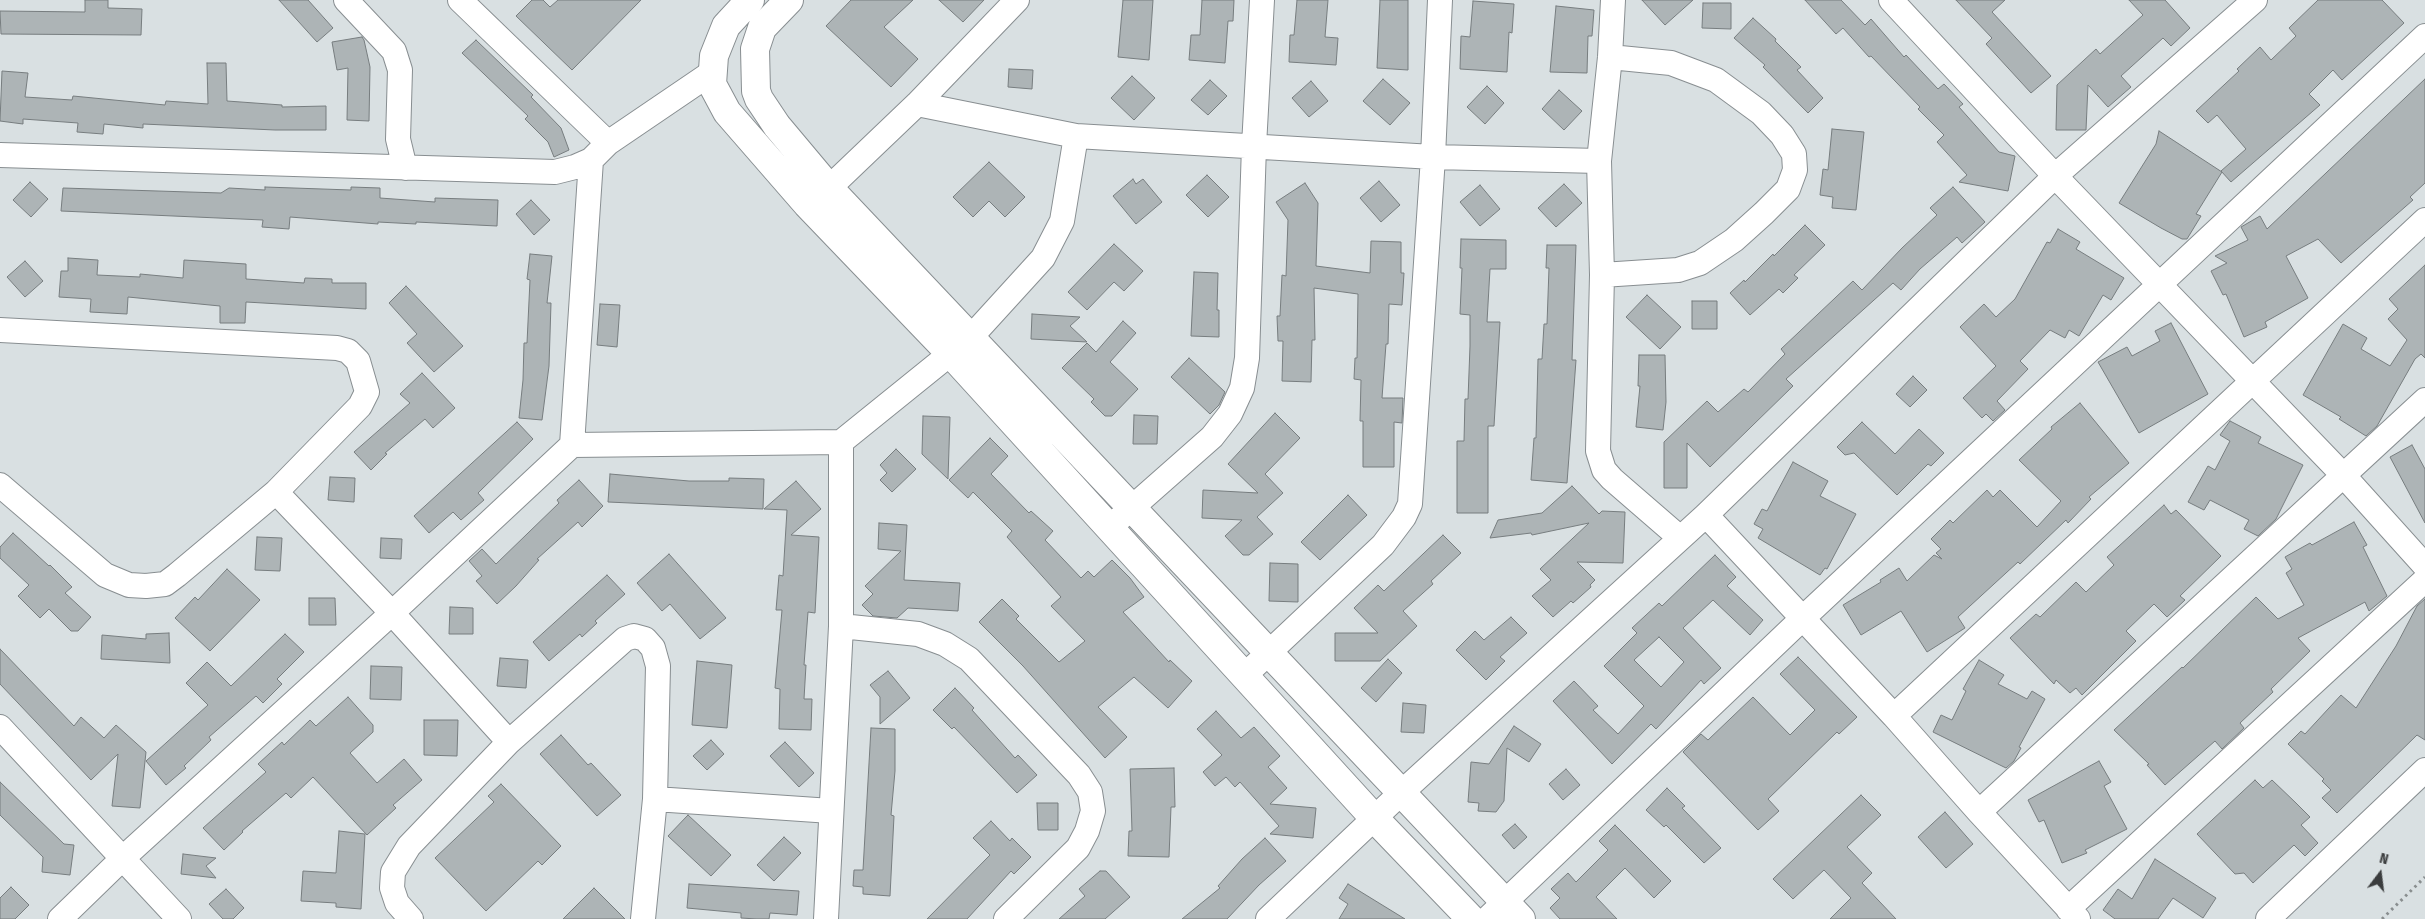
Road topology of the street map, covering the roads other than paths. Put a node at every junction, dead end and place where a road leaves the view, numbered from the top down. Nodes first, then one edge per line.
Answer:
1 (346, 0) edge
2 (460, 0) edge
3 (750, 0) edge
4 (789, 0) edge
5 (1017, 0) edge
6 (1262, 0) edge
7 (1440, 0) edge
8 (1613, 0) edge
9 (1891, 0) edge
10 (2255, 0) edge
11 (2425, 36) edge
12 (1610, 57) junction
13 (711, 73) junction
14 (917, 104) junction
15 (1076, 136) junction
16 (608, 143) junction
17 (1254, 146) junction
18 (0, 155) edge
19 (1433, 157) junction
20 (591, 160) junction
21 (1599, 161) junction
22 (405, 168) junction
23 (2055, 176) junction
24 (829, 188) junction
25 (807, 204) junction
26 (2425, 220) edge
27 (1602, 275) junction
28 (2159, 284) junction
29 (0, 330) edge
30 (971, 337) junction
31 (951, 354) junction
32 (2255, 381) junction
33 (2425, 400) edge
34 (841, 442) junction
35 (572, 445) junction
36 (2344, 476) junction
37 (0, 485) edge
38 (276, 492) junction
39 (1132, 508) junction
40 (1706, 515) junction
41 (1110, 526) junction
42 (1678, 538) junction
43 (2425, 566) edge
44 (2425, 580) edge
45 (392, 613) junction
46 (1803, 618) junction
47 (842, 626) junction
48 (1270, 653) junction
49 (1245, 675) junction
50 (1894, 716) junction
51 (0, 728) edge
52 (509, 742) junction
53 (2425, 770) edge
54 (1402, 792) junction
55 (655, 799) junction
56 (831, 810) junction
57 (1979, 812) junction
58 (1375, 819) junction
59 (123, 858) junction
60 (1504, 913) edge
61 (2073, 914) edge
62 (60, 919) edge
63 (179, 919) edge
64 (411, 919) edge
65 (643, 919) edge
66 (826, 919) edge
67 (1006, 919) edge
68 (1268, 919) edge
69 (1471, 919) edge
70 (2268, 919) edge

1 - 22 street
2 - 16 street
3 - 13 street
4 - 24 street
5 - 14 street
6 - 17 street
7 - 19 street
8 - 12 street
9 - 23 street
10 - 23 street
11 - 28 street
12 - 21 street
12 - 27 street
13 - 16 street
13 - 25 street
14 - 15 street
14 - 24 street
15 - 17 street
15 - 30 street
16 - 20 street
17 - 19 street
17 - 39 street
18 - 22 street
19 - 21 street
19 - 48 street
20 - 22 street
20 - 35 street
21 - 27 street
23 - 28 street
23 - 40 street
24 - 25 street
24 - 30 street
25 - 31 street
26 - 32 street
27 - 42 street
28 - 32 street
28 - 46 street
29 - 38 street
30 - 31 street
30 - 39 street
31 - 34 street
31 - 41 street
32 - 36 street
32 - 50 street
33 - 36 street
34 - 35 street
34 - 47 street
35 - 45 street
36 - 43 street
36 - 57 street
37 - 38 street
38 - 45 street
39 - 41 street
39 - 48 street
40 - 42 street
40 - 46 street
41 - 49 street
42 - 54 street
44 - 61 street
45 - 52 street
45 - 59 street
46 - 50 street
46 - 60 street
47 - 56 street
47 - 67 street
48 - 49 street
48 - 54 street
49 - 58 street
50 - 57 street
51 - 59 street
52 - 55 street
52 - 64 street
53 - 70 street
54 - 58 street
54 - 60 street
55 - 56 street
55 - 65 street
56 - 66 street
57 - 61 street
58 - 68 street
58 - 69 street
59 - 62 street
59 - 63 street

